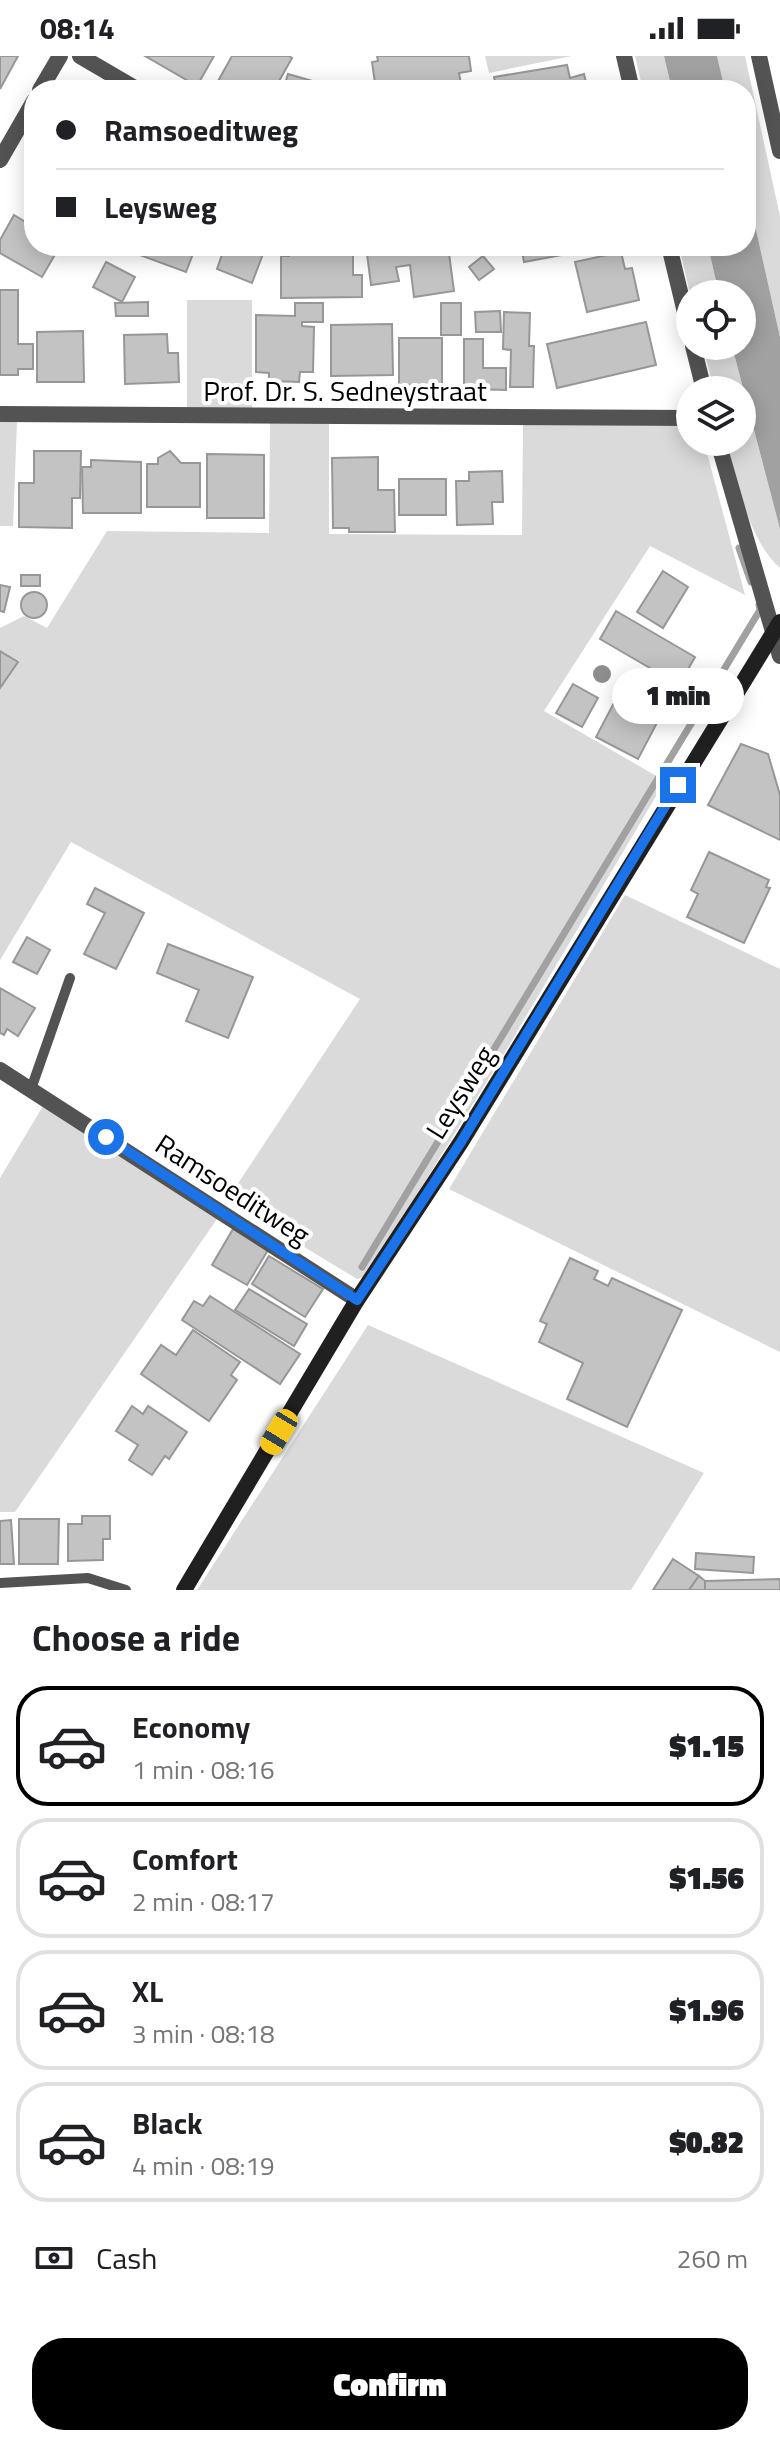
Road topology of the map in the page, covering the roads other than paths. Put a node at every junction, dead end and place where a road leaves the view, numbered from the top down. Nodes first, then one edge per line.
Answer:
1 (60, 56) edge
2 (80, 56) edge
3 (624, 56) edge
4 (759, 56) edge
5 (46, 80) edge
6 (121, 80) edge
7 (630, 80) edge
8 (776, 112) edge
9 (24, 118) edge
10 (780, 151) edge
11 (0, 160) edge
12 (671, 256) edge
13 (677, 280) edge
14 (0, 414) edge
15 (676, 418) edge
16 (722, 456) edge
17 (777, 628) edge
18 (780, 656) edge
19 (70, 978) dead end
20 (0, 1070) edge
21 (31, 1089) junction
22 (357, 1300) junction
23 (0, 1583) edge
24 (126, 1590) edge
25 (184, 1590) edge

1 - 5 street
2 - 6 street
3 - 7 street
4 - 8 street
8 - 10 street
9 - 11 street
12 - 13 street
14 - 15 street, Prof. Dr. S. Sedneystraat
16 - 17 street
17 - 18 street
17 - 22 street, Leysweg
19 - 21 lane
20 - 21 street, Ramsoeditweg
21 - 22 street, Ramsoeditweg
22 - 25 street, Leysweg
23 - 24 lane

